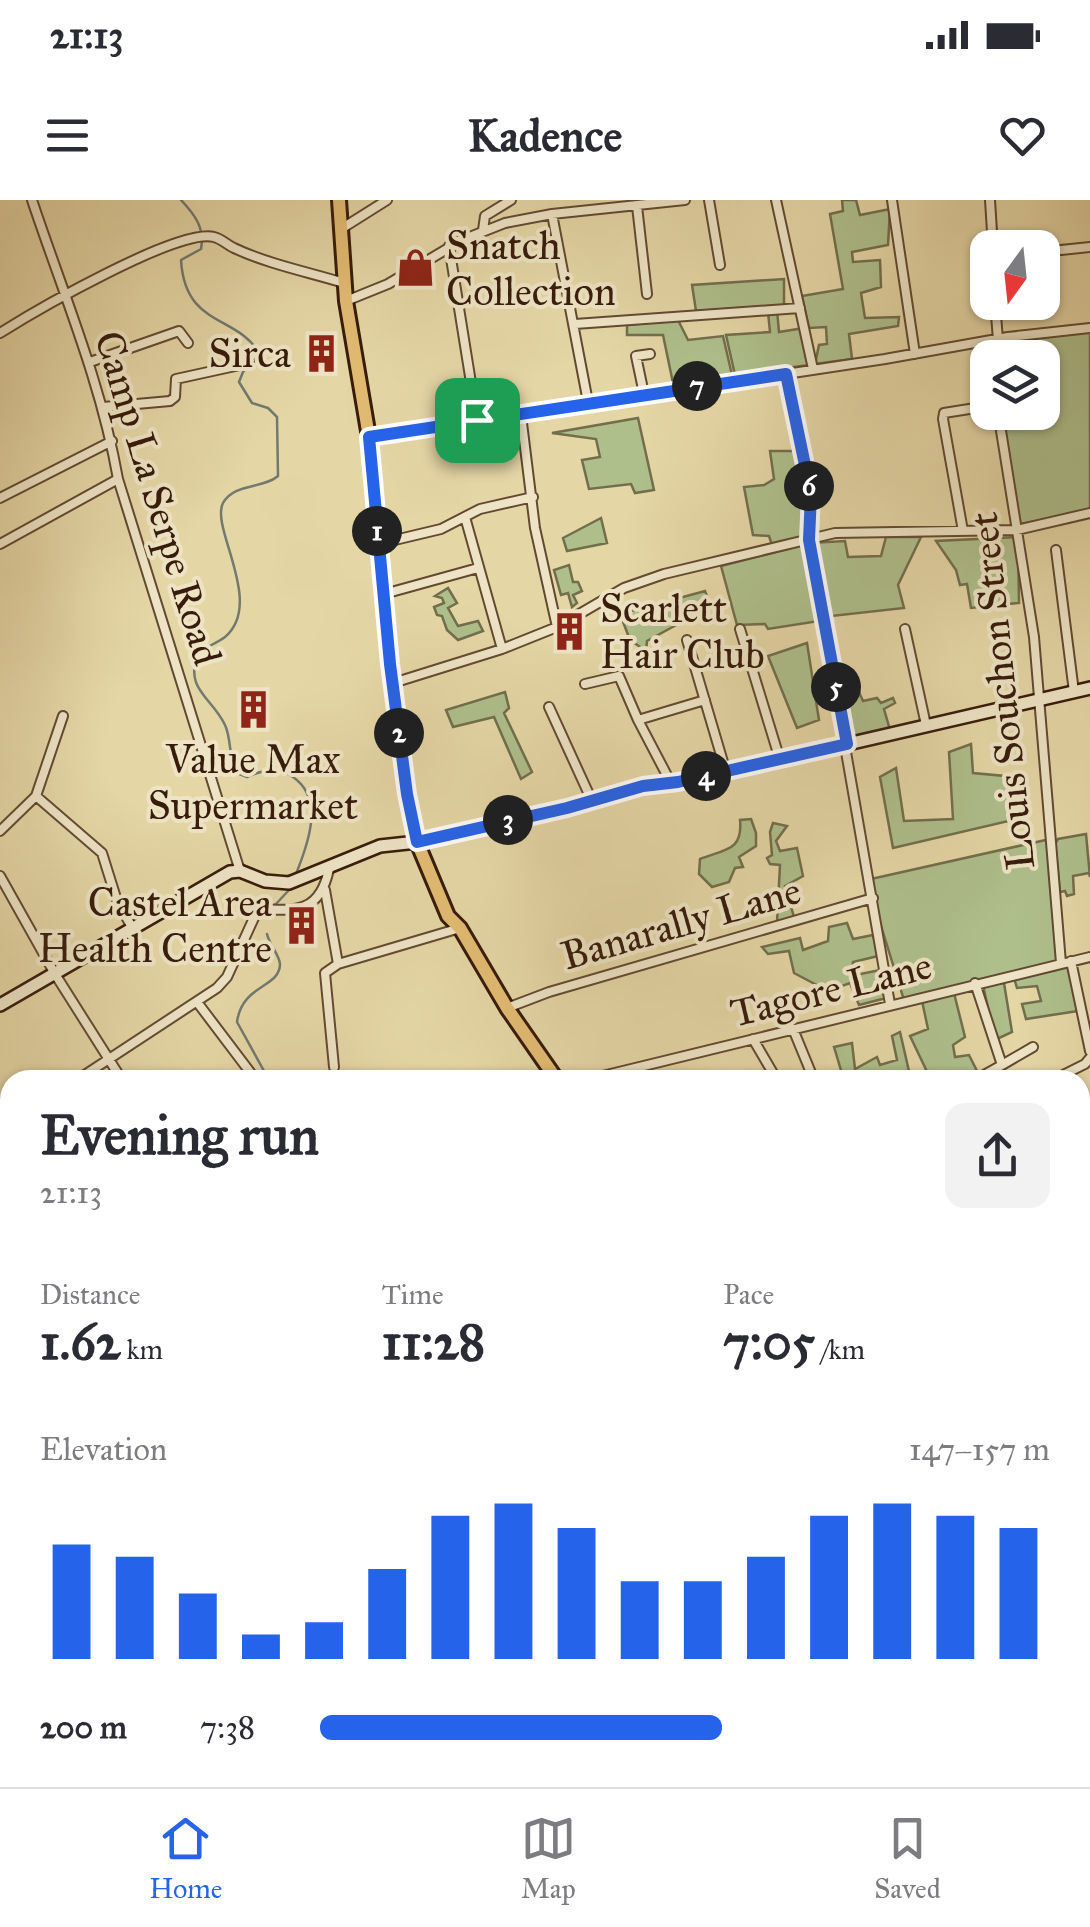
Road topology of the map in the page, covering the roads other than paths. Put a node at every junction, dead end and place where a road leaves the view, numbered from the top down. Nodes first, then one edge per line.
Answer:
1 (32, 200) edge
2 (338, 200) edge
3 (388, 200) edge
4 (511, 200) edge
5 (685, 200) edge
6 (709, 200) edge
7 (776, 200) edge
8 (892, 200) edge
9 (990, 200) edge
10 (670, 201) edge
11 (619, 204) edge
12 (637, 206) junction
13 (552, 214) junction
14 (341, 229) junction
15 (483, 230) junction
16 (992, 230) edge
17 (449, 246) junction
18 (1090, 246) edge
19 (1060, 250) edge
20 (720, 266) dead end
21 (344, 283) junction
22 (63, 294) junction
23 (647, 294) dead end
24 (346, 301) junction
25 (800, 308) junction
26 (996, 320) edge
27 (575, 324) junction
28 (1090, 328) edge
29 (0, 333) edge
30 (998, 340) joint
31 (188, 342) dead end
32 (970, 349) edge
33 (650, 354) dead end
34 (915, 354) junction
35 (90, 362) junction
36 (249, 363) dead end
37 (813, 370) junction
38 (786, 374) junction
39 (644, 394) junction
40 (588, 402) junction
41 (103, 407) junction
42 (970, 408) edge
43 (521, 415) junction
44 (477, 420) junction
45 (1001, 430) edge
46 (369, 437) junction
47 (112, 441) junction
48 (118, 479) junction
49 (533, 497) junction
50 (0, 498) edge
51 (1090, 512) edge
52 (465, 517) junction
53 (1017, 530) junction
54 (963, 532) junction
55 (809, 540) junction
56 (0, 544) edge
57 (378, 544) junction
58 (1056, 550) dead end
59 (478, 568) junction
60 (384, 594) junction
61 (557, 627) junction
62 (740, 628) dead end
63 (905, 628) dead end
64 (687, 640) dead end
65 (502, 649) junction
66 (393, 684) junction
67 (585, 684) dead end
68 (1090, 688) edge
69 (1074, 692) junction
70 (705, 700) junction
71 (1039, 700) junction
72 (549, 707) dead end
73 (62, 716) dead end
74 (638, 720) junction
75 (926, 725) junction
76 (846, 743) junction
77 (780, 760) junction
78 (726, 772) junction
79 (670, 783) junction
80 (36, 796) junction
81 (592, 801) junction
82 (0, 830) edge
83 (417, 842) junction
84 (329, 869) junction
85 (240, 871) junction
86 (0, 876) edge
87 (325, 890) junction
88 (873, 898) junction
89 (460, 928) junction
90 (132, 929) junction
91 (1090, 957) edge
92 (1066, 962) junction
93 (338, 964) junction
94 (55, 974) junction
95 (976, 984) junction
96 (197, 1002) junction
97 (890, 1004) junction
98 (0, 1005) edge
99 (507, 1008) junction
100 (793, 1029) junction
101 (753, 1039) junction
102 (1034, 1047) dead end
103 (1090, 1054) edge
104 (108, 1058) junction
105 (1002, 1065) junction
106 (334, 1067) dead end
107 (91, 1070) edge
108 (116, 1070) edge
109 (248, 1070) edge
110 (549, 1070) edge
111 (627, 1070) edge
112 (771, 1070) edge
113 (810, 1070) edge
114 (993, 1070) edge

1 - 22 street, Camp La Serpe Road
2 - 14 main road
3 - 14 street
4 - 15 street
5 - 10 street
6 - 20 street
7 - 25 street
8 - 34 street
9 - 16 street
10 - 12 street
11 - 12 street
11 - 13 street
12 - 23 street
13 - 15 street
13 - 27 street
14 - 21 main road
15 - 17 street
17 - 24 street
17 - 44 street
18 - 19 street
21 - 22 street
21 - 24 main road
22 - 29 street
22 - 35 street, Camp La Serpe Road
24 - 46 main road
25 - 27 street
25 - 37 street
26 - 30 street
27 - 40 street
28 - 30 street
31 - 35 street
32 - 34 street
33 - 39 street
34 - 37 street
35 - 41 street, Camp La Serpe Road
36 - 41 street
37 - 38 street
38 - 39 street
38 - 55 street
39 - 40 street
40 - 43 street
41 - 47 street, Camp La Serpe Road
42 - 54 street
43 - 44 street
43 - 49 street
44 - 46 street
45 - 53 street, Louis Souchon Street
46 - 57 main road
47 - 48 street, Camp La Serpe Road
47 - 50 street
48 - 56 street
48 - 85 street, Camp La Serpe Road
49 - 52 street
49 - 61 street
51 - 53 street
52 - 57 street
52 - 59 street
53 - 54 street
53 - 71 street, Louis Souchon Street
54 - 55 street
55 - 61 street
55 - 76 street
57 - 60 main road
58 - 69 street
59 - 60 street
59 - 65 street
60 - 66 main road
61 - 65 street
62 - 77 street
63 - 75 street
64 - 70 street
65 - 66 street
66 - 83 main road
67 - 74 street
68 - 69 main road
69 - 71 main road
70 - 74 street
70 - 78 street
71 - 75 main road
71 - 92 street, Louis Souchon Street
72 - 81 street
73 - 80 street
74 - 79 street
75 - 76 main road
76 - 77 main road
76 - 88 street
77 - 78 main road
78 - 79 main road
79 - 81 main road
80 - 82 street
80 - 90 street
81 - 83 main road
83 - 84 main road
83 - 89 main road
84 - 85 main road
84 - 87 street
85 - 90 main road
86 - 94 street
87 - 93 street
87 - 96 street
88 - 97 street
88 - 99 street, Banarally Lane
89 - 93 street
89 - 99 main road
90 - 94 main road
91 - 92 street, Tagore Lane
92 - 95 street, Tagore Lane
92 - 103 street, Louis Souchon Street
93 - 106 street
94 - 98 main road
94 - 104 street
95 - 97 street, Tagore Lane
95 - 105 street
96 - 104 street
96 - 109 street
97 - 100 street, Tagore Lane
99 - 110 main road
100 - 101 street, Tagore Lane
100 - 113 street
101 - 111 street, Tagore Lane
101 - 112 street
102 - 105 street
104 - 107 street
104 - 108 street
105 - 114 street

